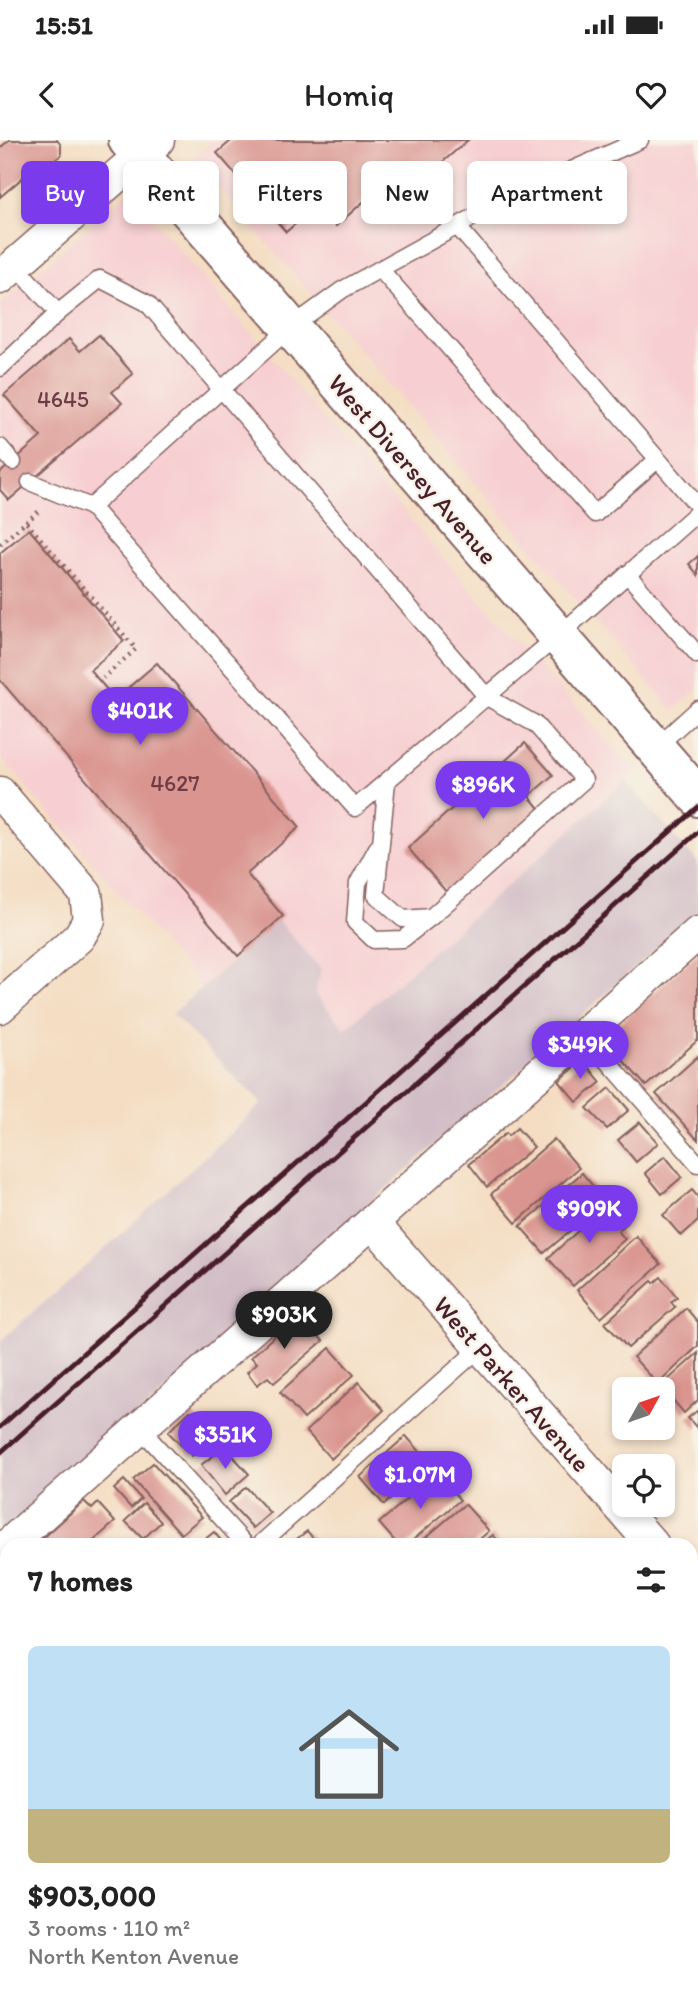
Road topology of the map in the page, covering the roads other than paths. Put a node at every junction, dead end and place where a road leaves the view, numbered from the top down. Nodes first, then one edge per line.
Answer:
1 (640, 140) edge
2 (142, 145) edge
3 (457, 226) junction
4 (380, 269) junction
5 (7, 271) edge
6 (58, 313) junction
7 (291, 327) junction
8 (0, 368) edge
9 (221, 390) junction
10 (0, 447) edge
11 (657, 460) junction
12 (13, 462) dead end
13 (30, 482) dead end
14 (698, 506) edge
15 (91, 507) junction
16 (698, 512) edge
17 (627, 575) junction
18 (558, 636) junction
19 (698, 655) edge
20 (486, 696) junction
21 (698, 709) edge
22 (655, 748) junction
23 (387, 781) junction
24 (698, 797) edge
25 (9, 804) edge
26 (381, 840) junction
27 (431, 917) junction
28 (698, 933) edge
29 (0, 1007) edge
30 (584, 1034) junction
31 (698, 1164) edge
32 (372, 1222) junction
33 (481, 1347) junction
34 (140, 1428) junction
35 (17, 1538) edge
36 (240, 1538) edge
37 (271, 1538) edge
38 (647, 1538) edge

1 - 3 lane
2 - 5 street
2 - 7 main road, West Diversey Avenue
3 - 4 lane
3 - 11 lane
4 - 7 lane
4 - 11 lane
5 - 6 lane
6 - 8 lane
6 - 9 lane
7 - 9 lane
7 - 18 main road, West Diversey Avenue
9 - 15 lane
9 - 20 lane
10 - 12 lane
11 - 14 lane
13 - 15 lane
15 - 23 lane
16 - 17 lane
17 - 18 lane
17 - 19 lane
18 - 20 lane
18 - 22 main road, West Diversey Avenue
20 - 23 lane
20 - 27 lane
21 - 22 lane
22 - 24 main road, West Diversey Avenue
23 - 26 lane
25 - 29 street
26 - 27 lane
26 - 27 lane
28 - 30 street
30 - 31 lane
30 - 32 street
32 - 33 street, West Parker Avenue
32 - 34 street
33 - 37 lane
33 - 38 street, West Parker Avenue
34 - 35 street
34 - 36 lane

